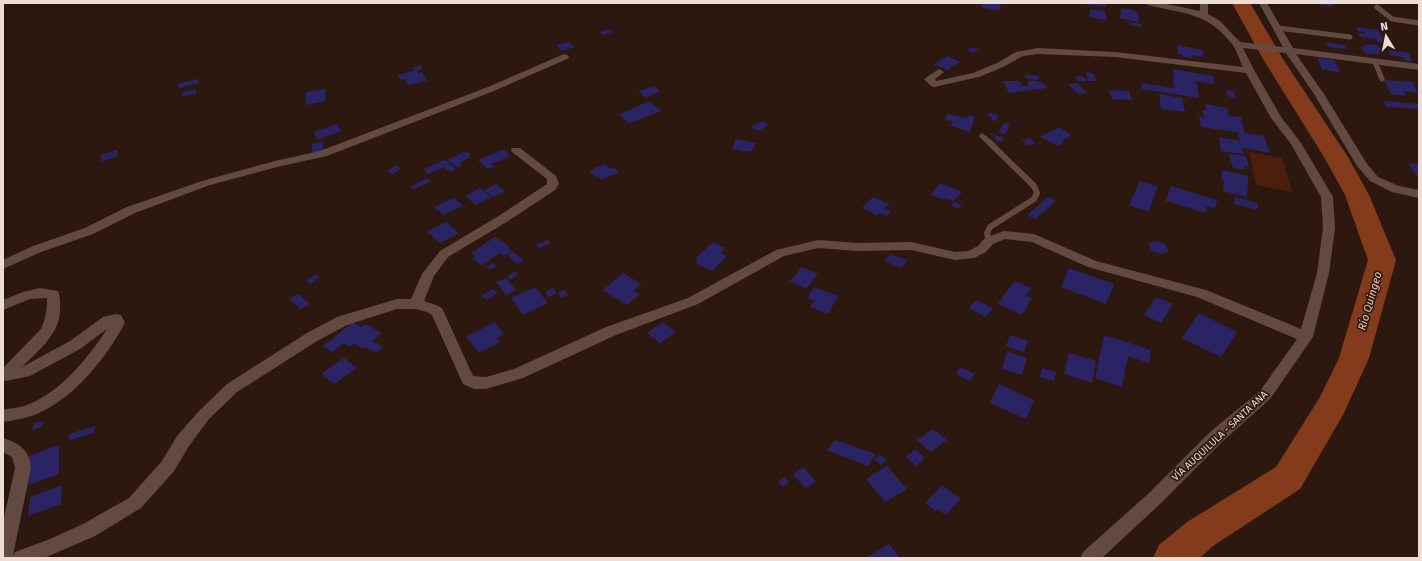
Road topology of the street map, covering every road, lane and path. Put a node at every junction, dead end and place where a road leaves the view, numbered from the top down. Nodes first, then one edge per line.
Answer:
1 (1151, 3) edge
2 (1204, 3) edge
3 (1263, 3) edge
4 (1377, 7) dead end
5 (1204, 15) junction
6 (1419, 23) edge
7 (1278, 28) junction
8 (1350, 37) dead end
9 (1243, 45) junction
10 (1287, 51) junction
11 (564, 57) dead end
12 (1375, 62) junction
13 (1419, 67) edge
14 (1249, 70) junction
15 (939, 72) dead end
16 (1382, 79) dead end
17 (982, 136) dead end
18 (516, 150) dead end
19 (1419, 194) edge
20 (989, 241) junction
21 (3, 265) edge
22 (416, 304) junction
23 (3, 305) edge
24 (1306, 337) junction
25 (3, 416) edge
26 (3, 445) edge
27 (4, 558) edge
28 (21, 558) edge
29 (1089, 558) edge

1 - 5 street
2 - 5 street
3 - 7 street
4 - 6 lane
5 - 9 street, VÍA AUQUILULA - SANTA ANA
7 - 8 lane
7 - 10 street
9 - 10 street
9 - 14 street, VÍA AUQUILULA - SANTA ANA
10 - 12 street
10 - 19 street
11 - 21 street
12 - 13 street
12 - 16 lane
14 - 15 street
14 - 24 street, VÍA AUQUILULA - SANTA ANA
17 - 20 lane
18 - 22 street
20 - 22 street
20 - 24 street
22 - 28 street
23 - 25 street
24 - 29 street, VÍA AUQUILULA - SANTA ANA
26 - 27 street

